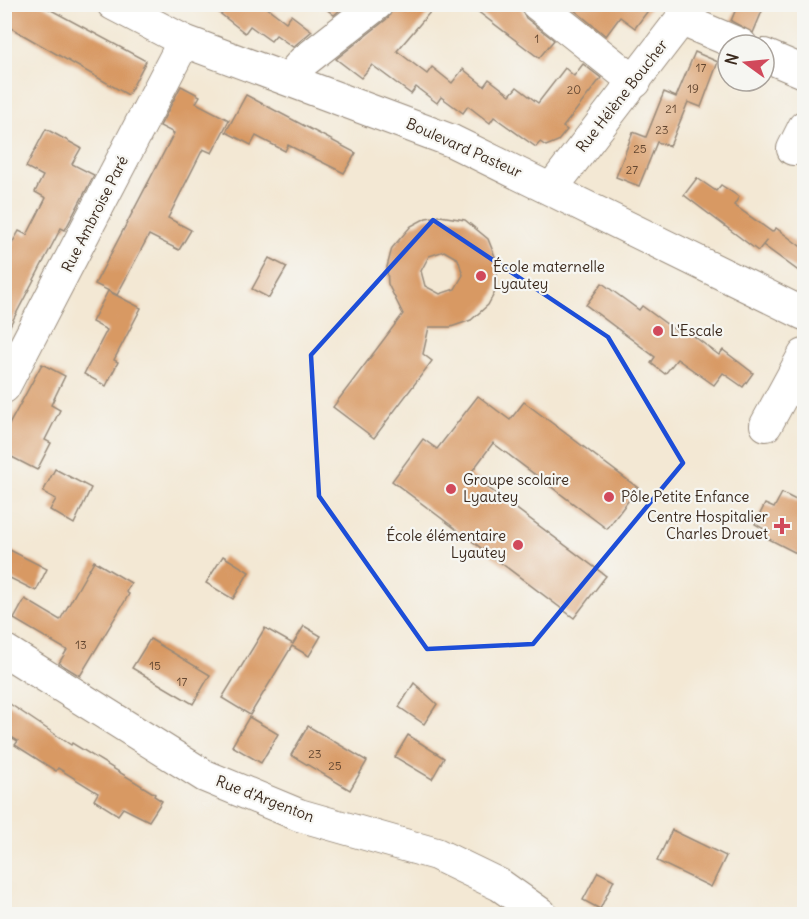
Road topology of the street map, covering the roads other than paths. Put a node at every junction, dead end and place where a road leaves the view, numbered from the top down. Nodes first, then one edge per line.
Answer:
1 (377, 4) edge
2 (537, 4) edge
3 (123, 7) edge
4 (687, 12) edge
5 (721, 33) edge
6 (184, 41) junction
7 (776, 60) edge
8 (804, 72) edge
9 (289, 78) junction
10 (635, 81) junction
11 (552, 188) junction
12 (804, 314) edge
13 (804, 355) edge
14 (4, 387) edge
15 (766, 425) dead end
16 (4, 650) edge
17 (541, 915) edge

1 - 9 street
2 - 10 street
3 - 6 street, Boulevard Pasteur
4 - 5 street
4 - 10 street, Rue Hélène Boucher
6 - 9 street, Boulevard Pasteur
6 - 14 street, Rue Ambroise Paré
7 - 8 street
9 - 11 street, Boulevard Pasteur
10 - 11 street, Rue Hélène Boucher
11 - 12 street, Boulevard Pasteur
13 - 15 street
16 - 17 street, Rue d'Argenton

